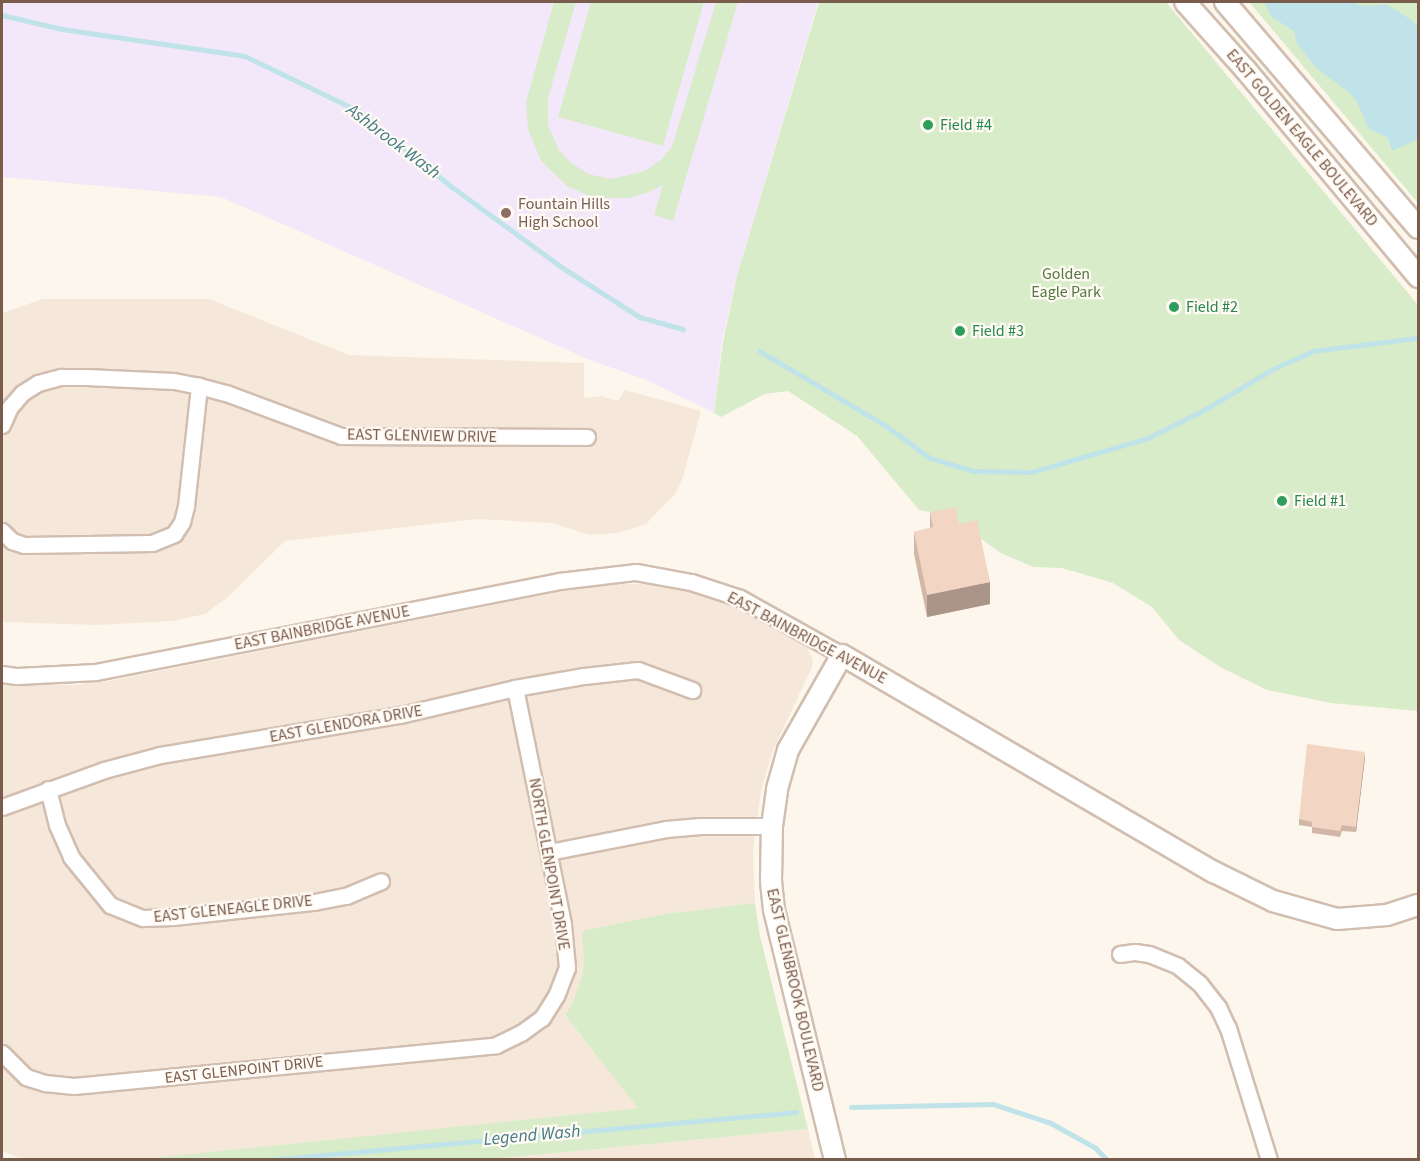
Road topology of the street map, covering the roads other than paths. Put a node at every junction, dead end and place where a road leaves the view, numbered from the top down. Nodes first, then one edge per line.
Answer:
1 (1185, 2) edge
2 (1225, 2) edge
3 (1419, 228) edge
4 (1419, 277) edge
5 (199, 386) junction
6 (2, 425) edge
7 (586, 437) dead end
8 (2, 531) edge
9 (842, 655) junction
10 (2, 674) edge
11 (515, 688) junction
12 (692, 690) dead end
13 (48, 789) junction
14 (2, 807) edge
15 (772, 826) junction
16 (549, 852) junction
17 (381, 881) dead end
18 (1419, 905) edge
19 (1120, 954) dead end
20 (496, 1045) joint
21 (2, 1053) edge
22 (835, 1160) edge
23 (1269, 1160) edge

1 - 4 street, EAST GOLDEN EAGLE BOULEVARD
2 - 3 street, EAST GOLDEN EAGLE BOULEVARD
5 - 6 street, EAST GLENVIEW DRIVE
5 - 7 street, EAST GLENVIEW DRIVE
5 - 8 street
9 - 10 street, EAST BAINBRIDGE AVENUE
9 - 15 street, EAST GLENBROOK BOULEVARD
9 - 18 street, EAST BAINBRIDGE AVENUE
11 - 12 street, EAST GLENDORA DRIVE
11 - 13 street, EAST GLENDORA DRIVE
11 - 16 street, NORTH GLENPOINT DRIVE
13 - 14 street, EAST GLENDORA DRIVE
13 - 17 street, EAST GLENEAGLE DRIVE
15 - 16 street
15 - 22 street, EAST GLENBROOK BOULEVARD
16 - 20 street, NORTH GLENPOINT DRIVE
19 - 23 street
20 - 21 street, EAST GLENPOINT DRIVE

